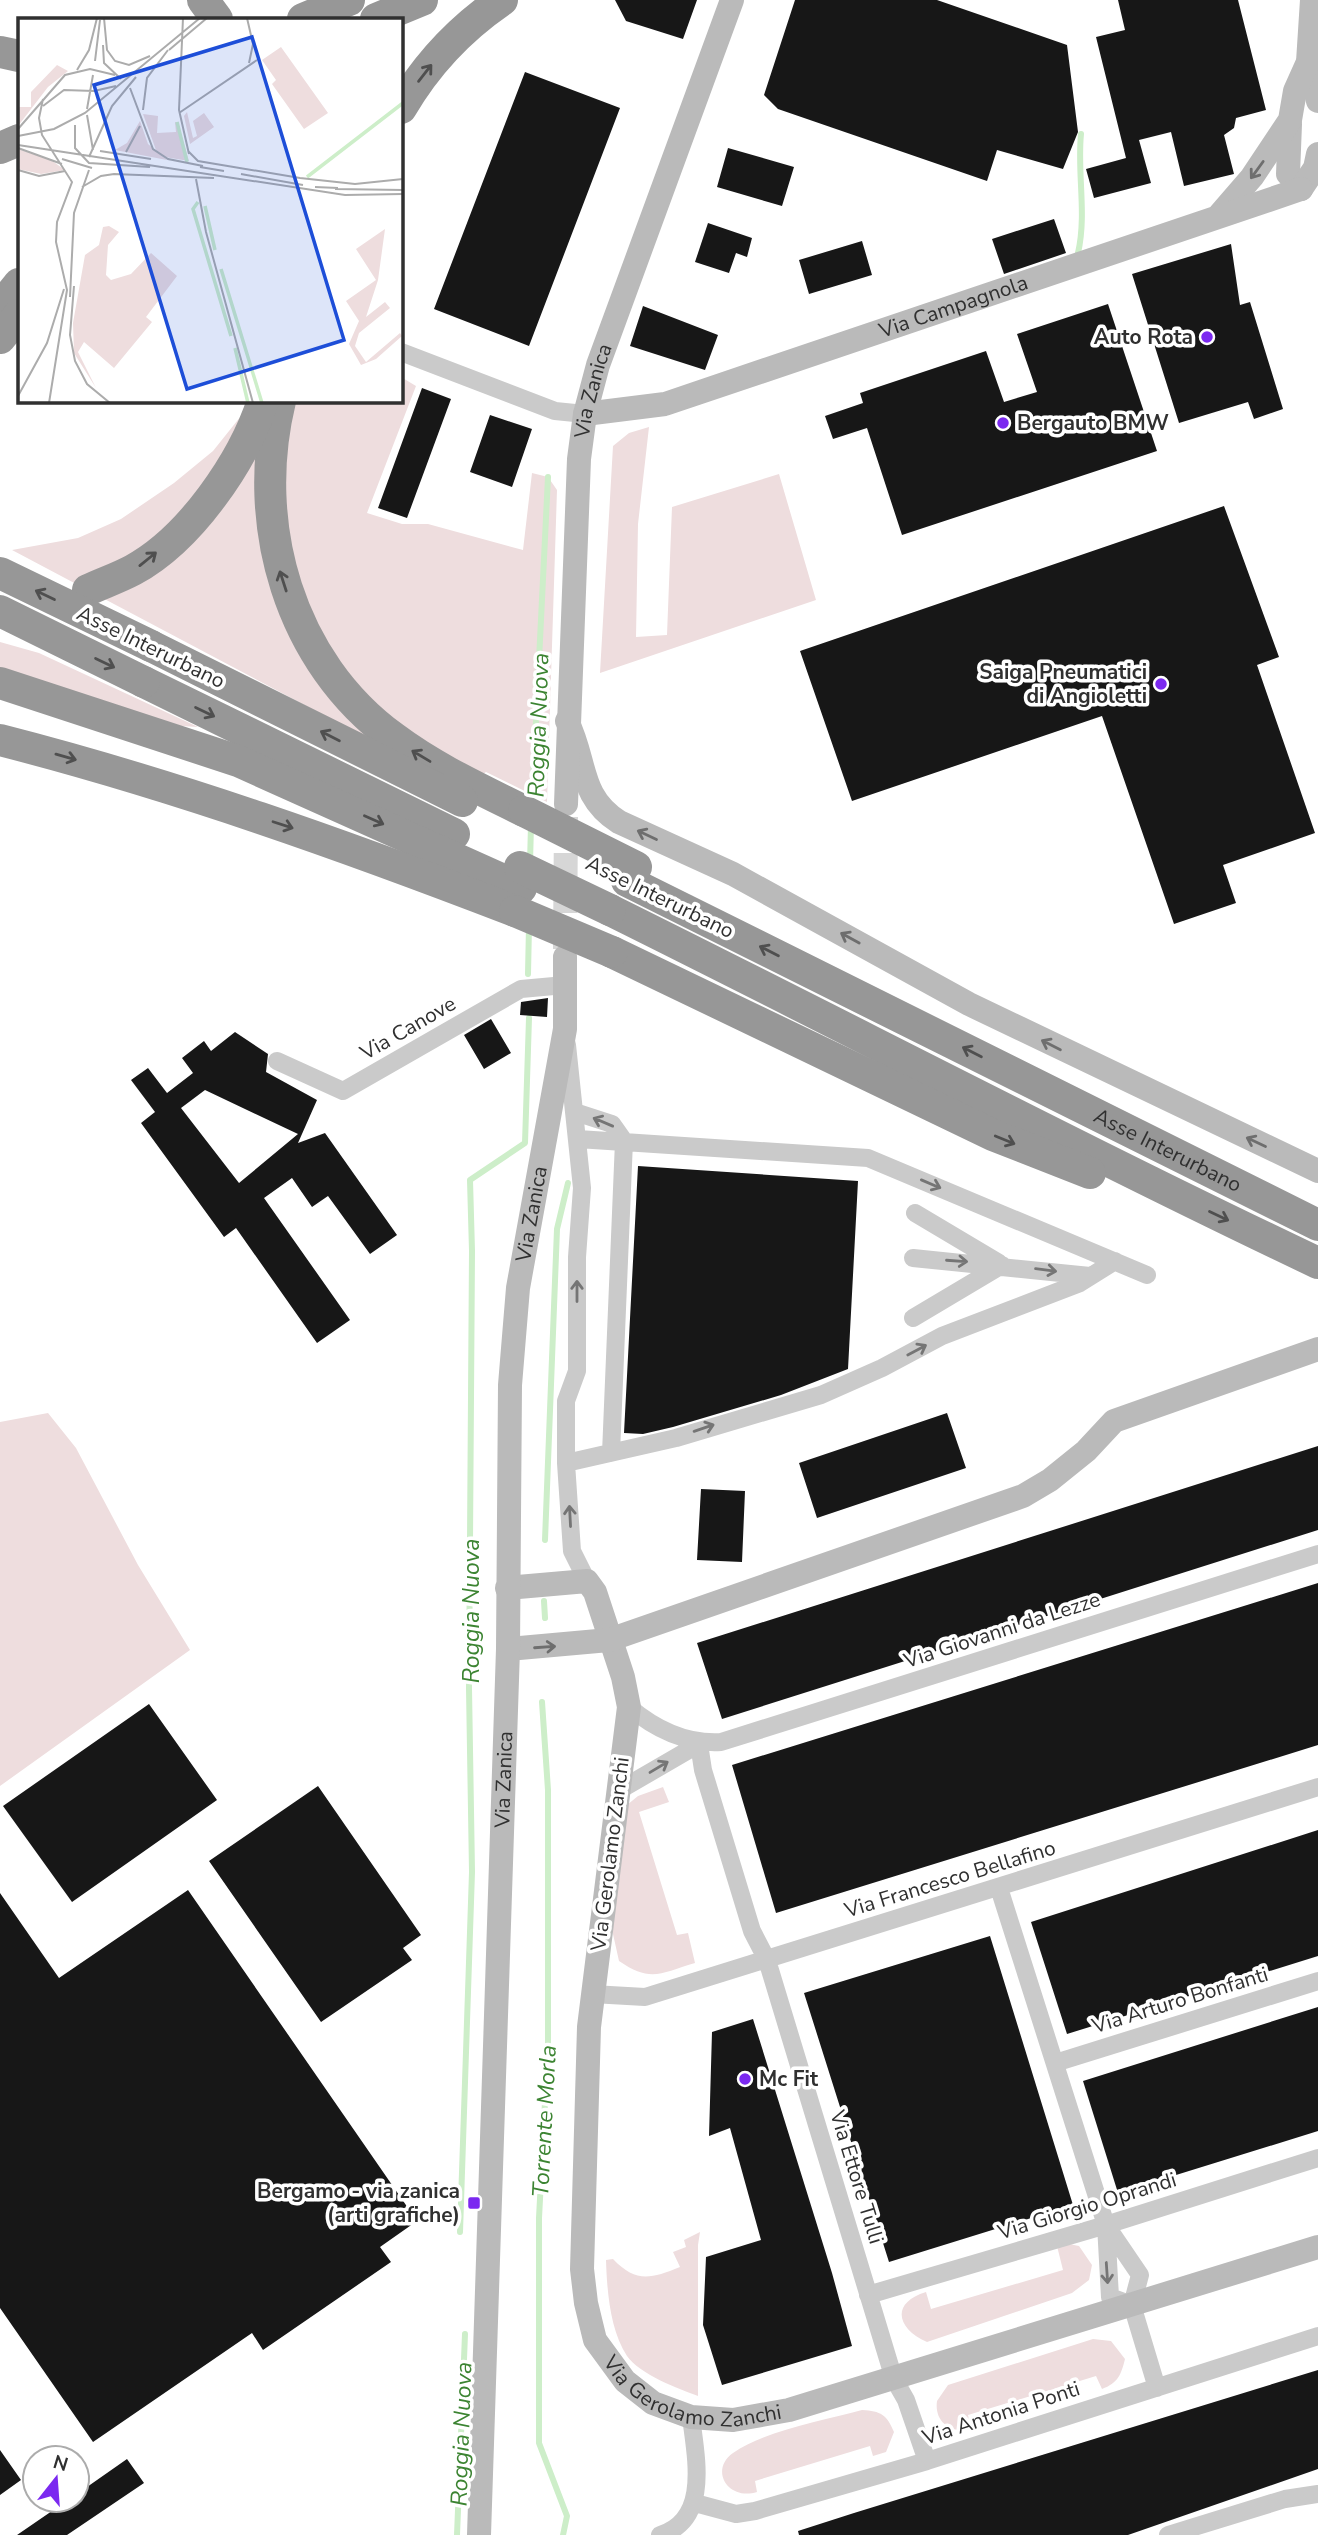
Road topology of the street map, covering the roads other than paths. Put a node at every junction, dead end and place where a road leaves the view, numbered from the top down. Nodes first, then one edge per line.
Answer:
1 (203, 0) edge
2 (349, 0) edge
3 (422, 0) edge
4 (502, 0) edge
5 (732, 0) edge
6 (1312, 0) edge
7 (216, 18) edge
8 (305, 18) edge
9 (378, 18) edge
10 (0, 52) edge
11 (18, 56) edge
12 (1308, 62) junction
13 (1318, 101) edge
14 (402, 107) edge
15 (1290, 120) junction
16 (18, 140) edge
17 (0, 148) edge
18 (1318, 154) edge
19 (1309, 187) edge
20 (1218, 216) junction
21 (18, 285) edge
22 (0, 307) edge
23 (18, 316) edge
24 (0, 338) edge
25 (402, 352) edge
26 (263, 402) edge
27 (280, 402) edge
28 (585, 414) junction
29 (0, 573) edge
30 (88, 590) dead end
31 (0, 611) edge
32 (0, 683) edge
33 (0, 697) edge
34 (567, 721) junction
35 (0, 740) edge
36 (311, 792) junction
37 (566, 804) tunnel mouth
38 (524, 821) junction
39 (519, 888) junction
40 (610, 931) junction
41 (565, 957) tunnel mouth
42 (565, 985) junction
43 (565, 1029) junction
44 (277, 1061) dead end
45 (575, 1112) junction
46 (578, 1139) junction
47 (624, 1142) junction
48 (1318, 1171) edge
49 (1182, 1199) junction
50 (915, 1213) dead end
51 (1318, 1225) edge
52 (913, 1258) dead end
53 (1115, 1261) junction
54 (1318, 1263) edge
55 (1002, 1265) junction
56 (1147, 1275) dead end
57 (1090, 1276) junction
58 (913, 1318) dead end
59 (1318, 1349) edge
60 (611, 1453) junction
61 (566, 1463) junction
62 (1318, 1554) edge
63 (587, 1581) junction
64 (507, 1588) junction
65 (610, 1640) junction
66 (508, 1649) junction
67 (629, 1707) junction
68 (699, 1744) junction
69 (1318, 1787) edge
70 (618, 1791) junction
71 (999, 1888) junction
72 (767, 1959) junction
73 (1318, 1981) edge
74 (592, 1994) junction
75 (1055, 2063) junction
76 (1318, 2158) edge
77 (1107, 2225) junction
78 (1318, 2247) edge
79 (869, 2295) junction
80 (1132, 2305) junction
81 (1318, 2336) edge
82 (894, 2379) junction
83 (1157, 2388) junction
84 (691, 2417) junction
85 (928, 2461) junction
86 (1318, 2494) edge
87 (695, 2503) junction
88 (479, 2535) edge
89 (660, 2535) edge
90 (1168, 2535) edge

1 - 7 highway
2 - 8 highway
3 - 9 highway
14 -> 4 highway
5 - 28 main road, Via Zanica
6 - 12 main road
10 - 11 highway
12 - 13 main road
12 - 15 main road
15 - 19 main road
15 -> 20 main road
16 - 17 highway
18 - 19 main road
19 - 20 main road, Via Campagnola
20 - 28 main road, Via Campagnola
21 - 22 highway
23 - 24 highway
25 - 28 street
30 -> 26 highway
38 -> 27 highway
28 - 34 main road, Via Zanica
38 -> 29 highway, Asse Interurbano, bridge
31 -> 39 highway, Asse Interurbano, bridge
32 - 36 highway
33 - 36 highway
34 - 37 main road, Via Zanica
48 -> 34 main road
35 -> 39 highway
36 -> 39 highway
51 -> 38 highway, Asse Interurbano
39 - 40 highway
40 - 49 highway, Asse Interurbano
40 -> 49 highway
41 - 42 main road, Via Zanica
42 - 43 main road, Via Zanica
42 - 44 street, Via Canove
43 - 45 street, Via Zanica
43 - 64 main road, Via Zanica
45 - 46 street, Via Zanica
47 -> 45 street
46 - 47 street
61 -> 46 street, Via Zanica
47 -> 53 street
47 - 60 street
49 -> 54 highway, Asse Interurbano
50 - 55 street
52 -> 55 street
53 - 56 street
53 - 57 street
55 -> 57 street
55 - 58 street
60 -> 57 street
59 - 65 main road
60 - 61 street
63 -> 61 street, Via Zanica
62 - 68 street, Via Giovanni da Lezze
63 - 64 main road
63 - 65 main road, Via Gerolamo Zanchi
64 - 66 main road, Via Zanica
66 -> 65 main road
65 - 67 main road, Via Gerolamo Zanchi
66 - 88 main road, Via Zanica
67 - 68 street
67 - 70 main road, Via Gerolamo Zanchi
70 -> 68 street, Via Giovanni da Lezze
68 - 72 street, Via Ettore Tulli
69 - 71 street, Via Francesco Bellafino
70 - 74 main road, Via Gerolamo Zanchi
71 - 72 street, Via Francesco Bellafino
71 - 75 street
72 - 74 street, Via Francesco Bellafino
72 - 79 street, Via Ettore Tulli
73 - 75 street, Via Arturo Bonfanti
74 - 84 main road, Via Gerolamo Zanchi
75 - 77 street
76 - 77 street, Via Giorgio Oprandi
77 - 79 street, Via Giorgio Oprandi
77 - 80 street
77 -> 80 street
78 - 80 main road, Via Gerolamo Zanchi
79 - 82 street, Via Ettore Tulli
80 - 82 main road, Via Gerolamo Zanchi
80 - 83 street
81 - 83 street, Via Antonia Ponti
82 - 84 main road, Via Gerolamo Zanchi
82 - 85 street, Via Ettore Tulli
83 - 85 street, Via Antonia Ponti
84 - 87 street
85 - 87 street, Via Antonia Ponti
86 - 90 street
87 - 89 street

